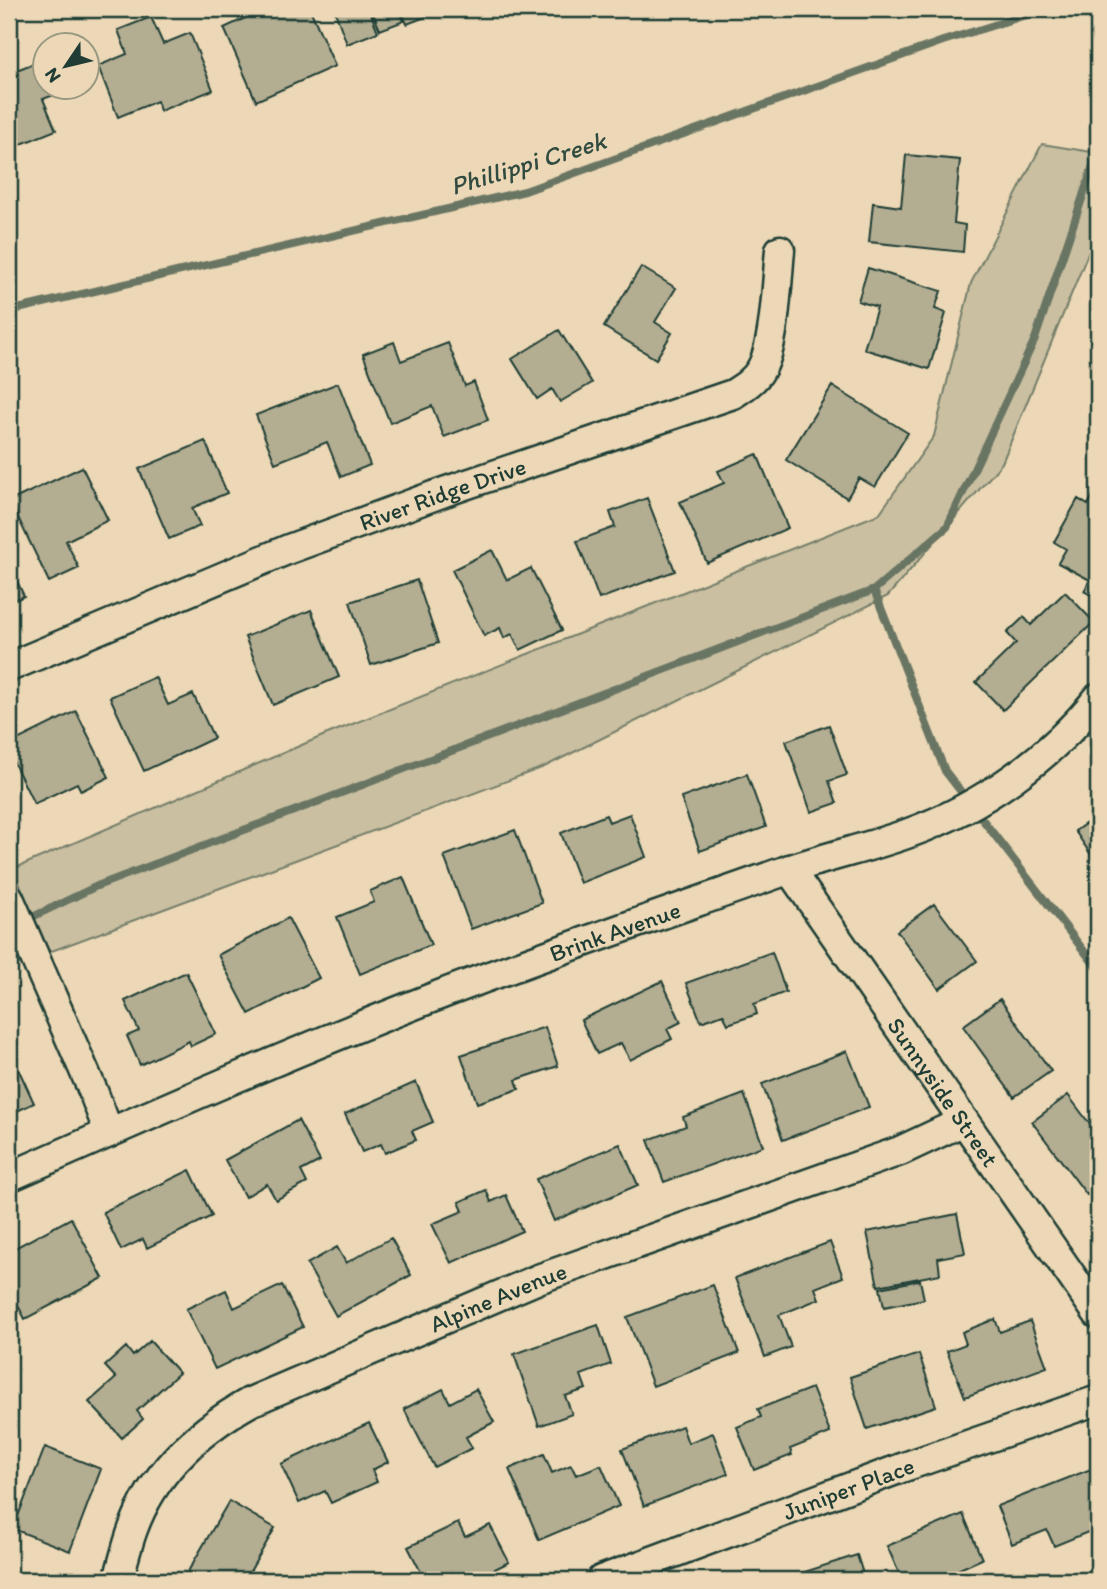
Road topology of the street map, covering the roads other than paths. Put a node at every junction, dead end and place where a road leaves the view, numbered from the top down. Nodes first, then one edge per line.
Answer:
1 (780, 250) dead end
2 (9, 667) edge
3 (1098, 698) edge
4 (789, 869) junction
5 (17, 916) edge
6 (964, 1121) junction
7 (109, 1133) junction
8 (9, 1177) edge
9 (1098, 1314) edge
10 (1098, 1400) edge
11 (118, 1580) edge
12 (601, 1580) edge

1 - 2 street, River Ridge Drive
3 - 4 street, Brink Avenue
4 - 6 street, Sunnyside Street
4 - 7 street, Brink Avenue
5 - 7 street
6 - 9 street, Sunnyside Street
6 - 11 street, Alpine Avenue
7 - 8 street, Brink Avenue
10 - 12 street, Juniper Place

